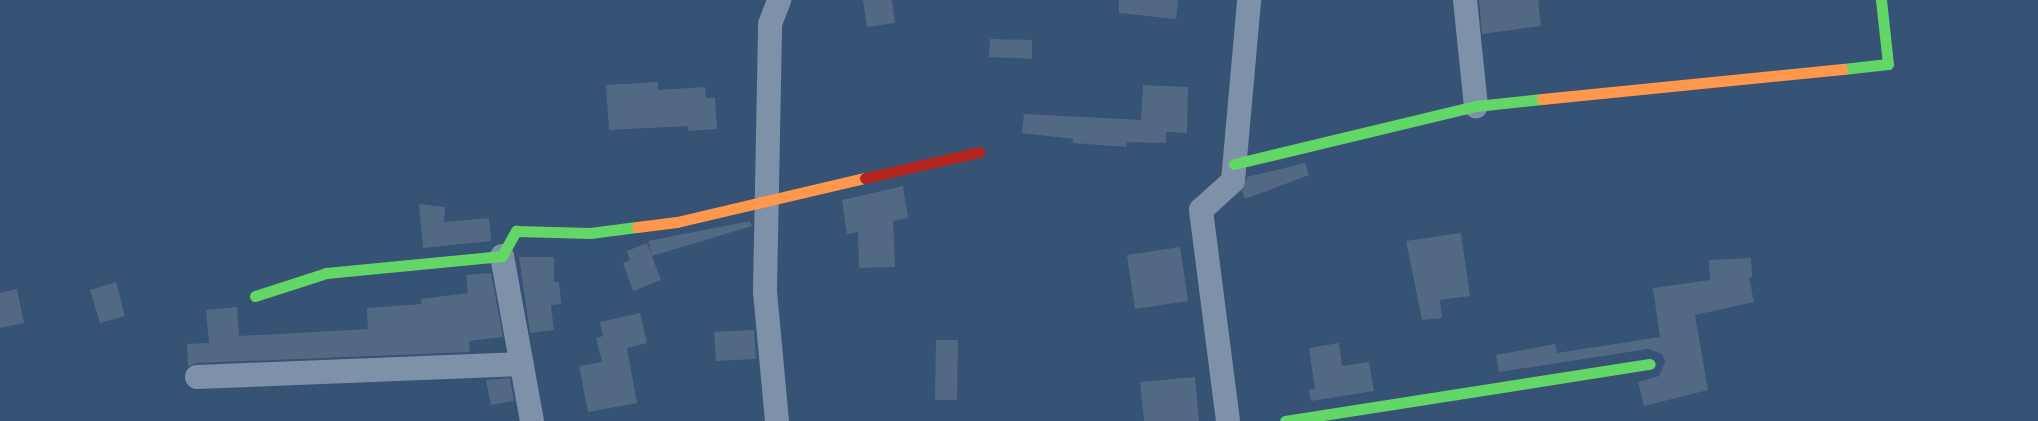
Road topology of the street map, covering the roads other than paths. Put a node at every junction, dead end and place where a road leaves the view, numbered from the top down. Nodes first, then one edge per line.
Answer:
1 (779, 0) edge
2 (1249, 0) edge
3 (1465, 0) edge
4 (1881, 0) edge
5 (1476, 106) junction
6 (979, 152) dead end
7 (1234, 164) junction
8 (766, 200) junction
9 (502, 256) junction
10 (255, 296) dead end
11 (522, 364) junction
12 (1650, 364) dead end
13 (197, 377) dead end
14 (532, 421) edge
15 (778, 421) edge
16 (1228, 421) edge
17 (1285, 421) edge

1 - 8 street
2 - 7 street
3 - 5 street
4 - 5 street
5 - 7 street
6 - 8 street
7 - 16 street
8 - 9 street
8 - 15 street
9 - 10 street
9 - 11 street
11 - 13 street
11 - 14 street
12 - 17 street

